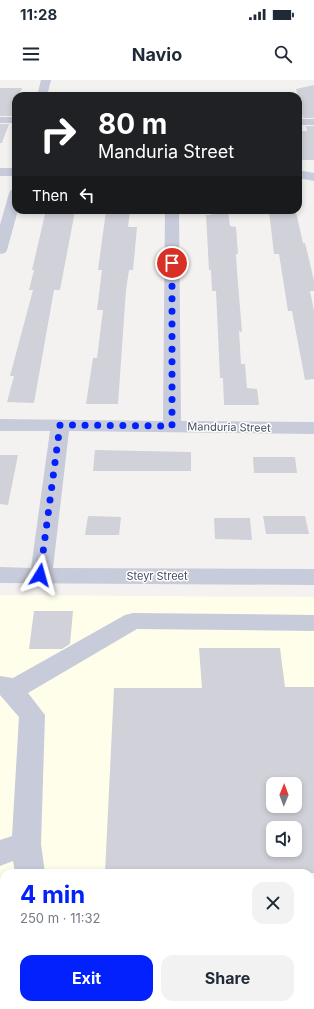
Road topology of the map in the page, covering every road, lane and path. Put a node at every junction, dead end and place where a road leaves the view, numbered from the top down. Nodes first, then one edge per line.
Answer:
1 (46, 80) edge
2 (43, 92) edge
3 (0, 120) edge
4 (12, 120) edge
5 (302, 122) edge
6 (314, 122) edge
7 (0, 172) edge
8 (12, 172) edge
9 (302, 175) edge
10 (314, 177) edge
11 (12, 207) edge
12 (172, 214) edge
13 (0, 250) edge
14 (0, 425) edge
15 (60, 425) junction
16 (172, 426) junction
17 (314, 428) edge
18 (0, 575) edge
19 (40, 575) junction
20 (314, 577) edge
21 (314, 623) edge
22 (5, 688) edge
23 (13, 848) edge
24 (27, 869) edge

1 - 2 street
3 - 4 street
5 - 6 street
7 - 8 street
9 - 10 street
11 - 13 street
12 - 16 street
14 - 15 street, Manduria Street
15 - 16 street, Manduria Street
15 - 19 street
16 - 17 street, Manduria Street
18 - 19 street, Steyr Street
19 - 20 street, Steyr Street
21 - 22 street
22 - 23 street
23 - 24 street

